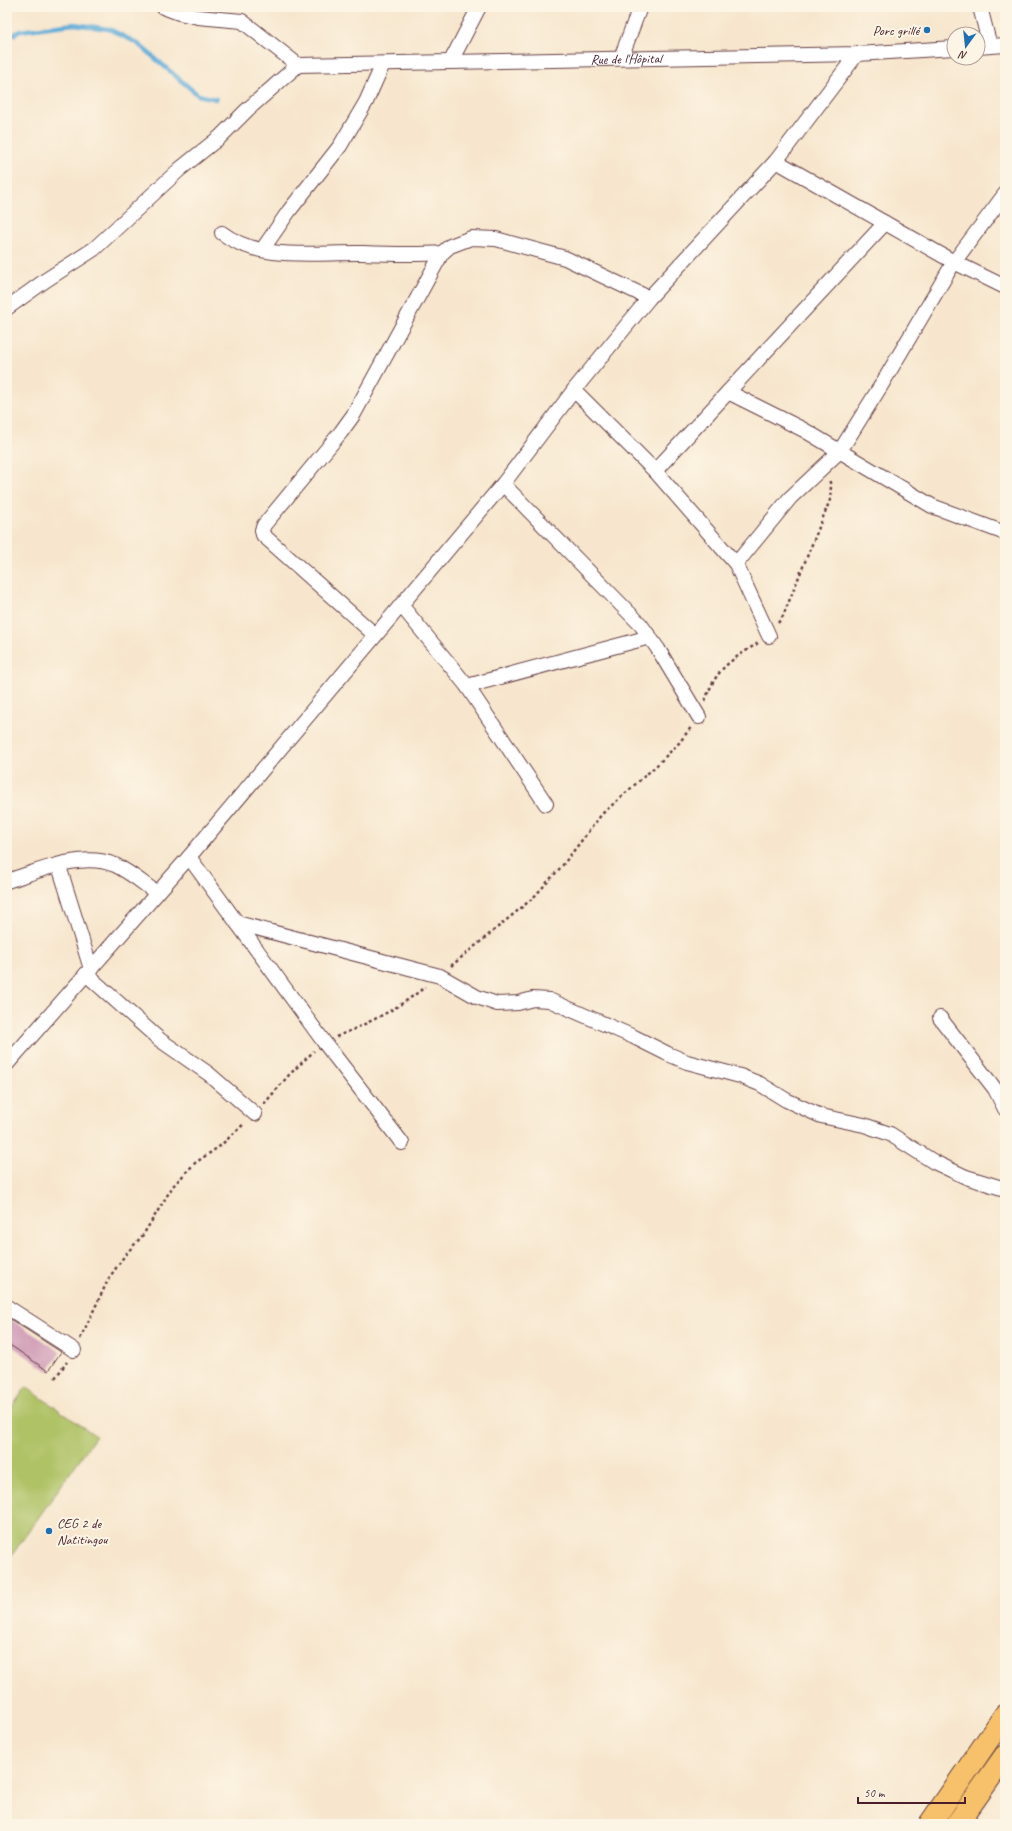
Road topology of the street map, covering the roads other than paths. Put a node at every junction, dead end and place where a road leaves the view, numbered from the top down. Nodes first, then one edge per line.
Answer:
1 (163, 7) edge
2 (479, 7) edge
3 (640, 7) edge
4 (980, 7) edge
5 (211, 12) edge
6 (982, 26) edge
7 (986, 46) edge
8 (1005, 46) edge
9 (946, 48) edge
10 (857, 54) junction
11 (621, 58) junction
12 (452, 62) junction
13 (383, 64) junction
14 (298, 65) junction
15 (776, 161) junction
16 (1005, 194) edge
17 (885, 223) junction
18 (222, 233) dead end
19 (262, 250) junction
20 (442, 253) junction
21 (954, 262) junction
22 (1005, 288) edge
23 (649, 298) junction
24 (7, 308) edge
25 (574, 390) junction
26 (728, 392) junction
27 (840, 451) junction
28 (655, 471) junction
29 (503, 484) junction
30 (1005, 533) edge
31 (736, 564) junction
32 (401, 605) junction
33 (375, 635) junction
34 (769, 636) road end
35 (650, 637) junction
36 (467, 686) junction
37 (699, 717) road end
38 (546, 804) dead end
39 (190, 857) junction
40 (59, 866) junction
41 (7, 880) edge
42 (156, 893) junction
43 (237, 923) junction
44 (89, 971) junction
45 (940, 1018) dead end
46 (7, 1064) edge
47 (1005, 1109) edge
48 (255, 1114) road end
49 (402, 1143) dead end
50 (1005, 1189) edge
51 (7, 1307) edge
52 (74, 1350) road end
53 (1005, 1714) edge
54 (1005, 1756) edge
55 (930, 1824) edge
56 (957, 1824) edge

1 - 5 street
2 - 12 street
3 - 11 street
4 - 6 street
5 - 14 street
7 - 8 street
9 - 10 street, Rue de l'Hôpital
10 - 11 street, Rue de l'Hôpital
10 - 15 street
11 - 12 street, Rue de l'Hôpital
12 - 13 street, Rue de l'Hôpital
13 - 14 street, Rue de l'Hôpital
13 - 19 street
14 - 24 street
15 - 17 street
15 - 23 street
16 - 21 street
17 - 21 street
17 - 26 street
18 - 19 street
19 - 20 street
20 - 23 street
20 - 33 street
21 - 22 street
21 - 27 street
23 - 25 street
25 - 28 street
25 - 29 street
26 - 27 street
26 - 28 street
27 - 30 street
27 - 31 street
28 - 31 street
29 - 32 street
29 - 35 street
31 - 34 street
32 - 33 street
32 - 36 street
33 - 39 street
35 - 36 street
35 - 37 street
36 - 38 street
39 - 42 street
39 - 43 street
40 - 41 street
40 - 42 street
40 - 44 street
42 - 44 street
43 - 49 street
43 - 50 street
44 - 46 street
44 - 48 street
45 - 47 street
51 - 52 street
53 - 55 highway
54 - 56 highway

